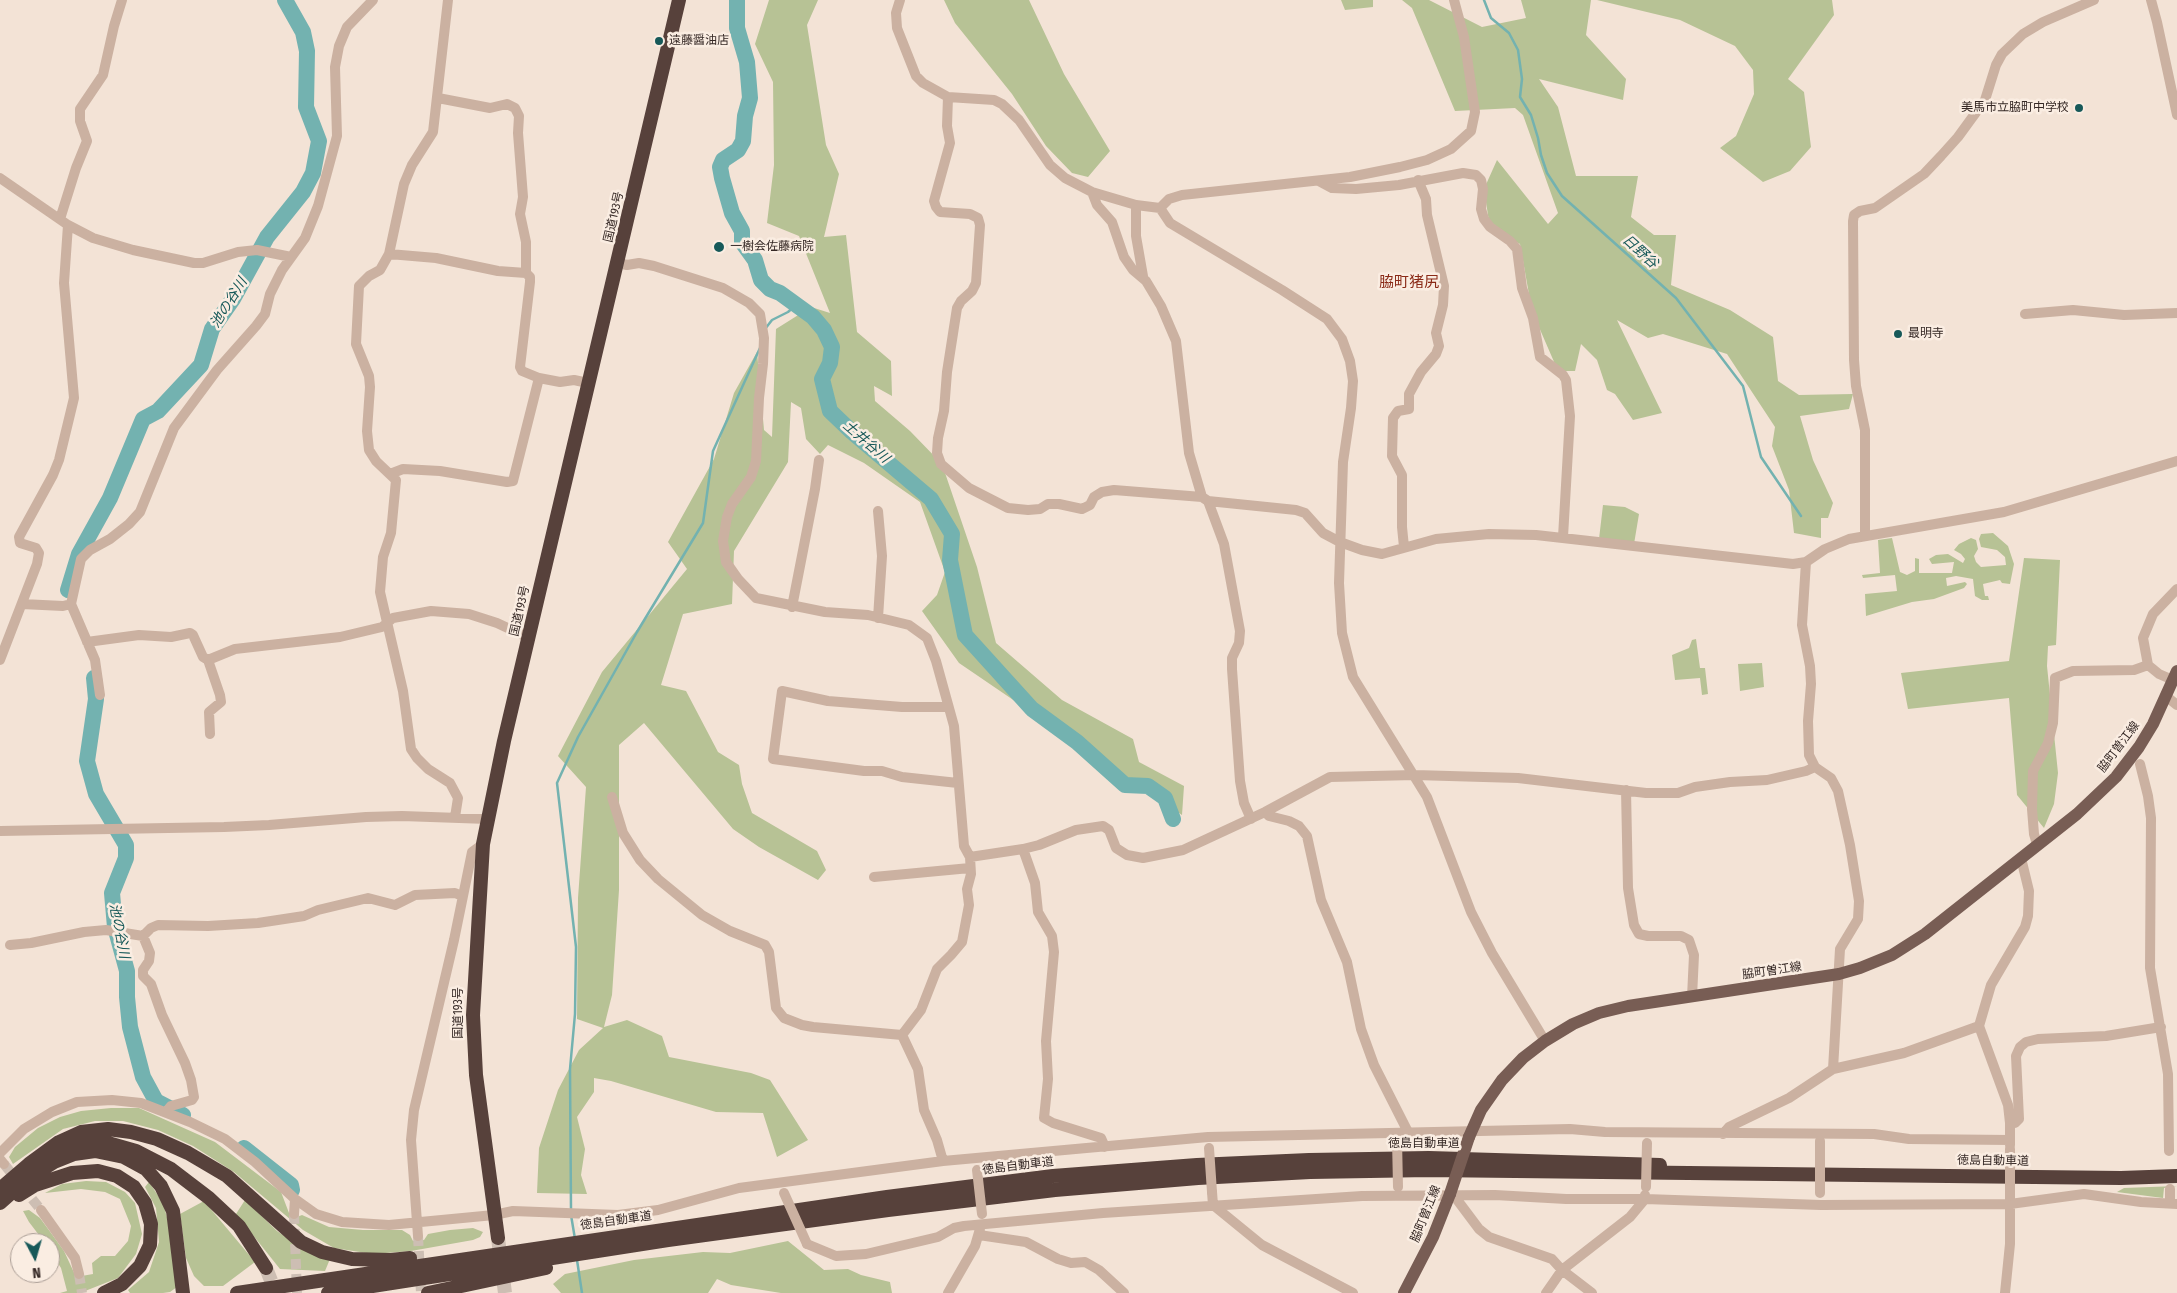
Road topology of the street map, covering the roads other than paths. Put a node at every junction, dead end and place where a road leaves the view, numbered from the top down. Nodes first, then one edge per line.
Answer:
1 (122, 0) edge
2 (373, 0) edge
3 (448, 0) edge
4 (679, 0) edge
5 (900, 0) edge
6 (1454, 0) edge
7 (2094, 0) edge
8 (2151, 0) edge
9 (948, 97) junction
10 (438, 98) junction
11 (2177, 115) edge
12 (0, 178) edge
13 (1418, 180) junction
14 (1319, 181) junction
15 (1092, 192) junction
16 (1136, 205) junction
17 (1160, 208) junction
18 (64, 222) junction
19 (388, 254) junction
20 (291, 257) junction
21 (618, 263) junction
22 (526, 273) junction
23 (1143, 276) junction
24 (2177, 313) edge
25 (2025, 314) dead end
26 (539, 378) junction
27 (588, 383) junction
28 (819, 460) dead end
29 (2177, 461) edge
30 (390, 474) junction
31 (1205, 499) junction
32 (878, 511) dead end
33 (1865, 536) junction
34 (1563, 537) junction
35 (1340, 542) junction
36 (1404, 547) junction
37 (1806, 562) junction
38 (2177, 589) edge
39 (22, 604) junction
40 (71, 604) junction
41 (792, 607) junction
42 (878, 618) junction
43 (388, 622) junction
44 (529, 638) junction
45 (87, 642) junction
46 (0, 660) edge
47 (208, 660) junction
48 (2148, 665) junction
49 (2175, 675) edge
50 (100, 695) dead end
51 (2166, 697) junction
52 (2177, 705) edge
53 (948, 707) junction
54 (210, 734) dead end
55 (2140, 764) dead end
56 (1814, 766) junction
57 (1415, 776) junction
58 (958, 782) junction
59 (1626, 790) junction
60 (612, 797) dead end
61 (1265, 812) junction
62 (455, 817) junction
63 (488, 819) junction
64 (1251, 819) junction
65 (0, 831) edge
66 (483, 844) junction
67 (2037, 844) junction
68 (1023, 849) junction
69 (970, 857) junction
70 (2021, 858) junction
71 (970, 868) junction
72 (874, 877) dead end
73 (462, 896) junction
74 (143, 936) junction
75 (10, 945) dead end
76 (1839, 974) junction
77 (1692, 997) junction
78 (1979, 1026) junction
79 (2161, 1027) junction
80 (902, 1035) junction
81 (1545, 1041) junction
82 (1833, 1069) junction
83 (168, 1109) junction
84 (2010, 1123) junction
85 (1647, 1131) junction
86 (1401, 1134) junction
87 (1470, 1134) junction
88 (1723, 1134) junction
89 (1820, 1137) junction
90 (1208, 1143) junction
91 (2010, 1145) junction
92 (1105, 1147) junction
93 (2170, 1151) dead end
94 (0, 1153) edge
95 (976, 1157) junction
96 (943, 1161) junction
97 (29, 1164) junction
98 (1809, 1173) junction
99 (2177, 1176) edge
100 (783, 1188) junction
101 (0, 1189) edge
102 (2170, 1189) dead end
103 (1398, 1191) junction
104 (1451, 1195) junction
105 (1645, 1198) junction
106 (294, 1199) junction
107 (2010, 1200) junction
108 (2173, 1203) edge
109 (0, 1205) edge
110 (1213, 1205) junction
111 (1821, 1205) junction
112 (41, 1210) tunnel mouth
113 (294, 1214) tunnel mouth
114 (494, 1215) junction
115 (417, 1222) junction
116 (980, 1230) junction
117 (418, 1236) tunnel mouth
118 (498, 1238) tunnel mouth
119 (668, 1240) junction
120 (565, 1243) junction
121 (266, 1268) tunnel mouth
122 (1562, 1270) junction
123 (79, 1274) tunnel mouth
124 (104, 1293) edge
125 (183, 1293) edge
126 (237, 1293) edge
127 (328, 1293) edge
128 (428, 1293) edge
129 (948, 1293) edge
130 (1124, 1293) edge
131 (1354, 1293) edge
132 (1404, 1293) edge
133 (1546, 1293) edge
134 (1592, 1293) edge
135 (2005, 1293) edge

1 - 18 street
2 - 20 street
3 - 10 street
4 - 21 highway, 国道193号
5 - 9 street
6 - 14 street
7 - 33 street
8 - 11 street
9 - 15 street
9 - 31 street
10 - 19 street
10 - 22 street
12 - 18 street
13 - 14 street
13 - 34 street
13 - 36 street
14 - 17 street
15 - 16 street
15 - 23 street
16 - 17 street
16 - 23 street
17 - 35 street
18 - 20 street
18 - 39 street
19 - 22 street
19 - 30 street
20 - 40 street
21 - 27 highway, 国道193号
21 - 41 street
22 - 26 street
23 - 31 street
24 - 25 street
26 - 27 street
26 - 30 street
27 - 44 highway, 国道193号
28 - 41 street
29 - 33 street
30 - 43 street
31 - 35 street
31 - 64 street
32 - 42 street
33 - 37 street
34 - 36 street
34 - 37 street
35 - 36 street
35 - 57 street
37 - 56 street
38 - 48 street
39 - 40 street
39 - 46 street
40 - 45 street
41 - 42 street
42 - 53 street
43 - 44 street
43 - 47 street
43 - 62 street
44 - 63 highway, 国道193号
45 - 47 street
45 - 50 street
47 - 54 street
48 - 49 street
48 - 67 street
49 - 51 main road, 脇町曽江線
51 - 52 street
51 - 67 main road, 脇町曽江線
53 - 58 street
53 - 58 street
55 - 79 street
56 - 59 street
56 - 76 street
57 - 59 street
57 - 61 street
57 - 81 street
58 - 69 street
59 - 77 street
60 - 80 street
61 - 64 street
61 - 86 street
62 - 63 street
62 - 65 street
63 - 66 highway, 国道193号
64 - 68 street
66 - 73 street
66 - 114 highway, 国道193号
67 - 70 main road, 脇町曽江線
68 - 69 street
68 - 92 street
69 - 71 street
70 - 76 main road, 脇町曽江線
70 - 78 street
71 - 72 street
71 - 80 street
73 - 74 street
73 - 115 street
74 - 75 street
74 - 83 street
76 - 77 main road, 脇町曽江線
76 - 82 street
77 - 81 main road, 脇町曽江線
78 - 82 street
78 - 84 street
79 - 84 street
79 - 93 street
80 - 96 street
81 - 87 main road, 脇町曽江線
82 - 88 street
83 - 94 street
83 - 106 street
84 - 91 street
85 - 87 street
85 - 88 street
85 - 105 street, bridge
86 - 87 street
86 - 90 street
86 - 103 street, bridge
87 - 104 main road, 脇町曽江線, bridge
88 - 89 street
89 - 91 street
89 - 111 street, bridge
90 - 92 street
90 - 110 street, bridge
91 - 107 street, bridge
92 - 95 street
95 - 96 street
95 - 116 street, bridge
96 - 100 street
97 - 101 highway
97 - 120 highway
97 - 121 highway
98 - 99 highway, 徳島自動車道
98 - 119 highway, 徳島自動車道
98 - 120 highway, 徳島自動車道
100 - 114 street
100 - 116 street, bridge
102 - 108 street
103 - 104 street
103 - 110 street
104 - 105 street
104 - 122 street
104 - 132 main road, 脇町曽江線
105 - 111 street
105 - 122 street
106 - 113 street
106 - 115 street
107 - 108 street
107 - 111 street
107 - 135 street
109 - 124 highway
109 - 125 highway
110 - 116 street
110 - 131 street
112 - 123 street
114 - 115 street
114 - 118 highway, 国道193号
115 - 117 street
116 - 129 street
116 - 130 street
119 - 127 highway, 徳島自動車道
119 - 128 highway
120 - 126 highway, 徳島自動車道
122 - 133 street
122 - 134 street

